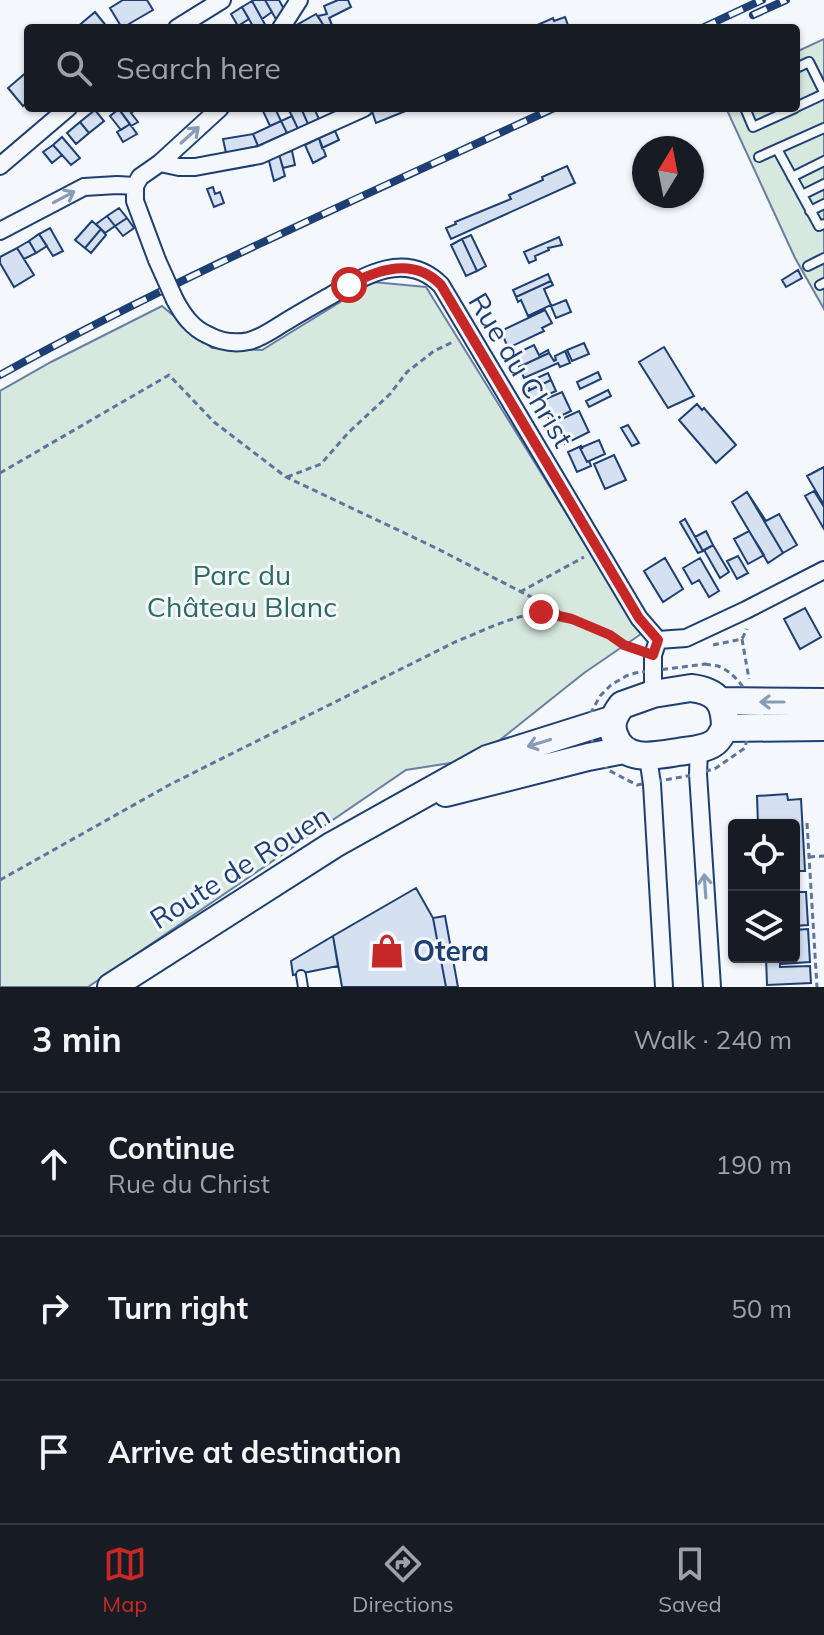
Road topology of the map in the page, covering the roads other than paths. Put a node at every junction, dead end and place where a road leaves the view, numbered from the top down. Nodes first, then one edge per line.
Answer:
1 (222, 0) edge
2 (299, 0) edge
3 (183, 24) edge
4 (284, 24) edge
5 (800, 66) edge
6 (824, 93) edge
7 (800, 104) edge
8 (63, 112) edge
9 (216, 112) edge
10 (355, 112) edge
11 (747, 112) edge
12 (769, 112) edge
13 (785, 112) edge
14 (772, 119) junction
15 (824, 128) edge
16 (777, 149) junction
17 (759, 157) dead end
18 (824, 161) edge
19 (160, 163) junction
20 (0, 166) edge
21 (792, 177) junction
22 (824, 184) edge
23 (135, 186) junction
24 (802, 195) junction
25 (824, 204) edge
26 (810, 211) junction
27 (824, 224) edge
28 (0, 231) edge
29 (824, 258) edge
30 (808, 266) dead end
31 (824, 570) edge
32 (656, 648) junction
33 (653, 694) junction
34 (720, 701) junction
35 (824, 702) edge
36 (614, 719) junction
37 (824, 727) edge
38 (725, 728) junction
39 (636, 754) junction
40 (704, 764) junction
41 (404, 804) junction
42 (301, 975) dead end
43 (111, 987) edge
44 (303, 987) edge
45 (664, 987) edge
46 (712, 987) edge

1 - 3 street
2 - 4 street
5 - 6 lane
6 - 7 lane
8 - 20 street
19 -> 9 street
10 - 19 street
11 - 14 lane
12 - 14 lane
13 - 14 lane
15 - 16 lane
16 - 17 lane
16 - 21 lane
18 - 21 lane
19 - 23 street
21 - 24 lane
22 - 24 lane
28 -> 23 street
23 - 32 street, Rue du Christ, bridge
24 - 26 lane
25 - 26 lane
26 - 27 lane
29 - 30 lane
31 - 32 street
32 - 33 street
33 - 34 main road
33 - 36 main road
35 -> 34 main road
34 - 38 main road
36 - 39 main road
36 -> 41 main road, Route de Rouen
37 - 38 main road
38 - 40 main road
39 - 40 main road
39 - 41 main road, Route de Rouen
39 - 45 street
46 -> 40 street
41 - 43 main road, Route de Rouen
42 - 44 lane

